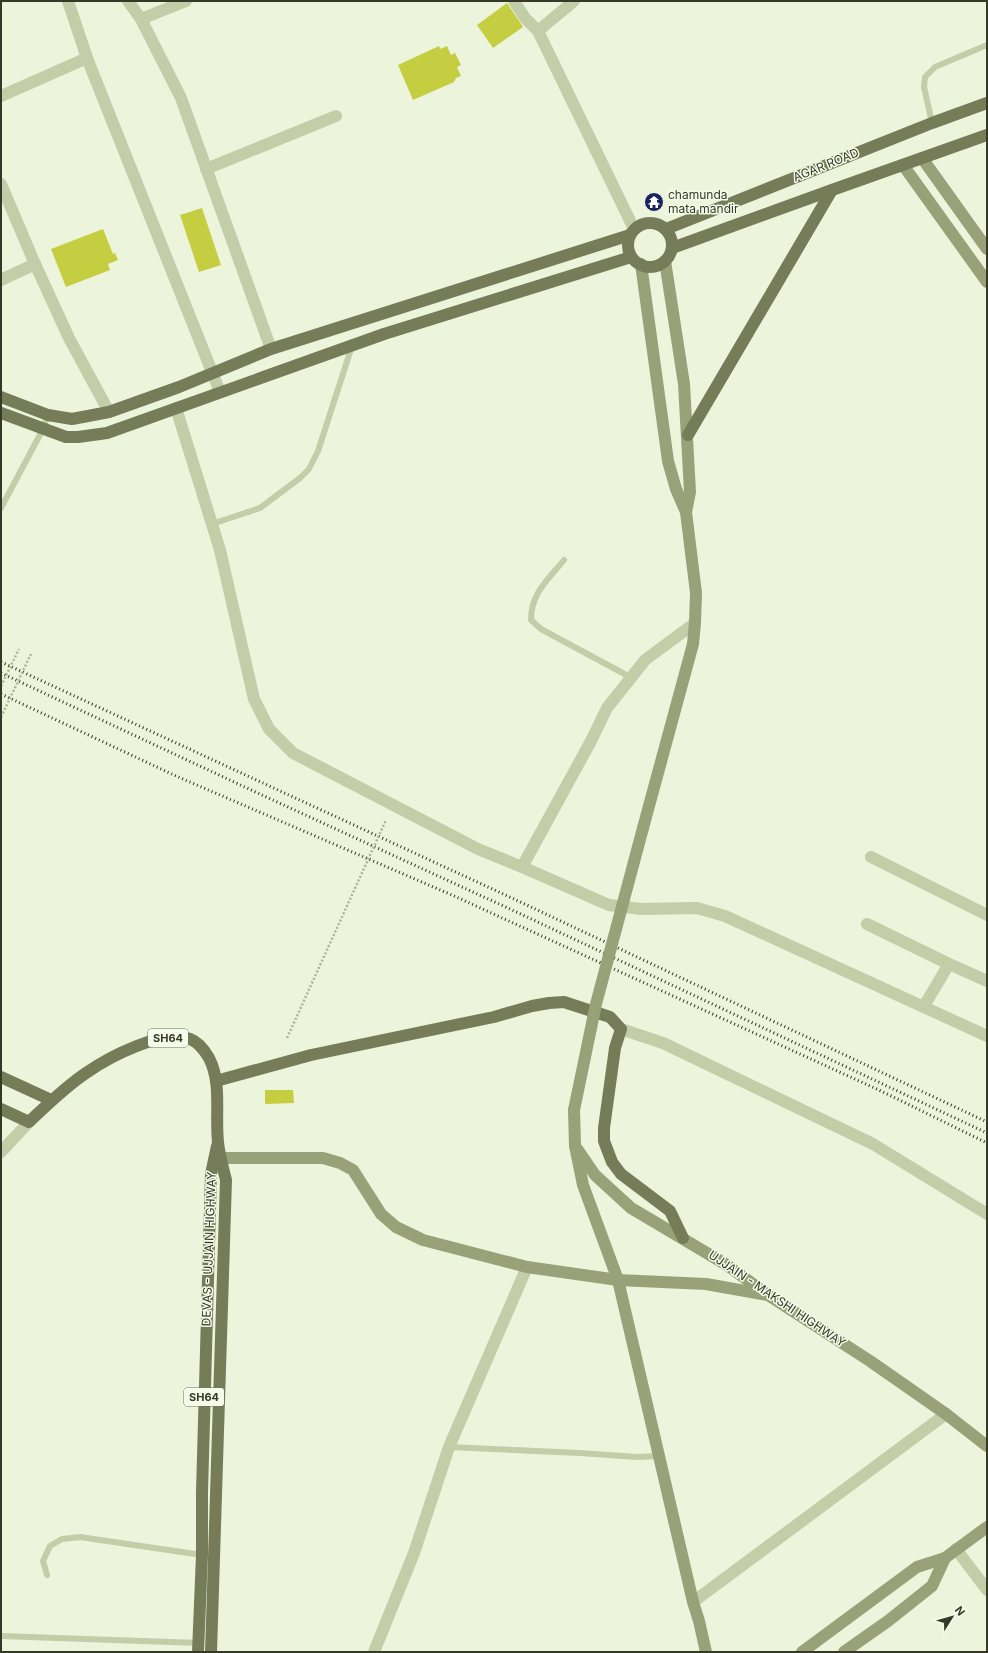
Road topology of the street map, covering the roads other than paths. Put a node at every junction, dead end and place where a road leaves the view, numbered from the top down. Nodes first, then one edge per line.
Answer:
1 (68, 1) edge
2 (128, 1) edge
3 (186, 1) edge
4 (514, 1) edge
5 (574, 1) edge
6 (141, 19) junction
7 (538, 31) junction
8 (987, 45) edge
9 (87, 58) junction
10 (1, 96) edge
11 (987, 103) edge
12 (336, 116) dead end
13 (932, 123) junction
14 (987, 135) edge
15 (922, 158) junction
16 (903, 165) junction
17 (206, 169) junction
18 (1, 184) edge
19 (832, 190) junction
20 (666, 229) junction
21 (632, 232) junction
22 (672, 248) junction
23 (987, 249) edge
24 (636, 261) junction
25 (665, 261) junction
26 (35, 264) junction
27 (1, 280) edge
28 (987, 282) edge
29 (352, 346) junction
30 (271, 349) junction
31 (212, 374) junction
32 (220, 392) junction
33 (1, 397) edge
34 (176, 408) junction
35 (109, 412) junction
36 (1, 413) edge
37 (48, 415) junction
38 (43, 429) junction
39 (688, 435) junction
40 (1, 508) edge
41 (686, 512) junction
42 (212, 524) junction
43 (564, 560) dead end
44 (695, 622) junction
45 (630, 677) junction
46 (871, 857) dead end
47 (522, 866) junction
48 (987, 915) edge
49 (866, 924) dead end
50 (949, 964) junction
51 (987, 981) edge
52 (924, 1006) junction
53 (621, 1029) junction
54 (987, 1036) edge
55 (1, 1077) edge
56 (216, 1081) junction
57 (51, 1100) junction
58 (1, 1109) edge
59 (29, 1122) junction
60 (575, 1146) junction
61 (1, 1152) edge
62 (218, 1158) junction
63 (987, 1214) edge
64 (683, 1238) junction
65 (527, 1267) junction
66 (618, 1280) junction
67 (768, 1295) junction
68 (946, 1414) junction
69 (987, 1446) edge
70 (449, 1447) junction
71 (659, 1456) junction
72 (987, 1527) edge
73 (956, 1549) junction
74 (202, 1555) junction
75 (945, 1558) junction
76 (47, 1575) dead end
77 (987, 1590) edge
78 (693, 1602) junction
79 (1, 1636) edge
80 (198, 1648) edge
81 (211, 1652) edge
82 (374, 1652) edge
83 (706, 1652) edge
84 (802, 1652) edge
85 (844, 1652) edge

1 - 9 street
2 - 6 street
3 - 6 street
4 - 7 street
5 - 7 street
6 - 17 street
7 - 21 street
8 - 13 lane
9 - 10 street
9 - 31 street
11 - 13 main road, AGAR ROAD
12 - 17 street
13 - 20 main road, AGAR ROAD
14 - 15 main road
15 - 16 main road
15 - 23 street
16 - 19 main road
16 - 28 street
17 - 30 street
18 - 26 street
19 - 22 main road
19 - 39 main road
20 - 21 main road
20 - 22 main road
21 - 24 main road
21 - 30 main road
22 - 25 main road
24 - 25 main road
24 - 29 main road
24 - 41 street
25 - 39 street
26 - 27 street
26 - 35 street
29 - 32 main road
29 - 42 lane
30 - 31 main road
31 - 32 street
31 - 35 main road
32 - 34 main road
33 - 37 main road
34 - 38 main road
34 - 42 street
35 - 37 main road
36 - 38 main road
37 - 38 lane
38 - 40 lane
39 - 41 street
41 - 44 street
42 - 47 street
43 - 45 lane
44 - 45 street
44 - 60 street, bridge
45 - 47 street
46 - 48 street
47 - 52 street
49 - 50 street
50 - 51 street
50 - 52 street
52 - 54 street
53 - 56 main road
53 - 63 street
53 - 64 main road
55 - 57 main road
56 - 57 main road, SH64
56 - 62 main road, DEVAS - UJJAIN HIGHWAY / SH64
57 - 59 main road, SH64
58 - 59 main road
59 - 61 street
60 - 64 street, UJJAIN - MAKSHI HIGHWAY
60 - 66 street
62 - 65 street
62 - 74 main road, DEVAS - UJJAIN HIGHWAY / SH64
62 - 81 main road, DEVAS - UJJAIN HIGHWAY / SH64
64 - 67 street, UJJAIN - MAKSHI HIGHWAY
65 - 66 street
65 - 70 street
66 - 67 street
66 - 71 street
67 - 68 street, UJJAIN - MAKSHI HIGHWAY
68 - 69 street, UJJAIN - MAKSHI HIGHWAY
68 - 78 street
70 - 71 lane
70 - 82 street
71 - 78 street
72 - 73 street
73 - 75 street
73 - 77 street
74 - 76 lane
74 - 80 main road, DEVAS - UJJAIN HIGHWAY / SH64
75 - 84 street
75 - 85 street
78 - 83 street
79 - 80 lane

